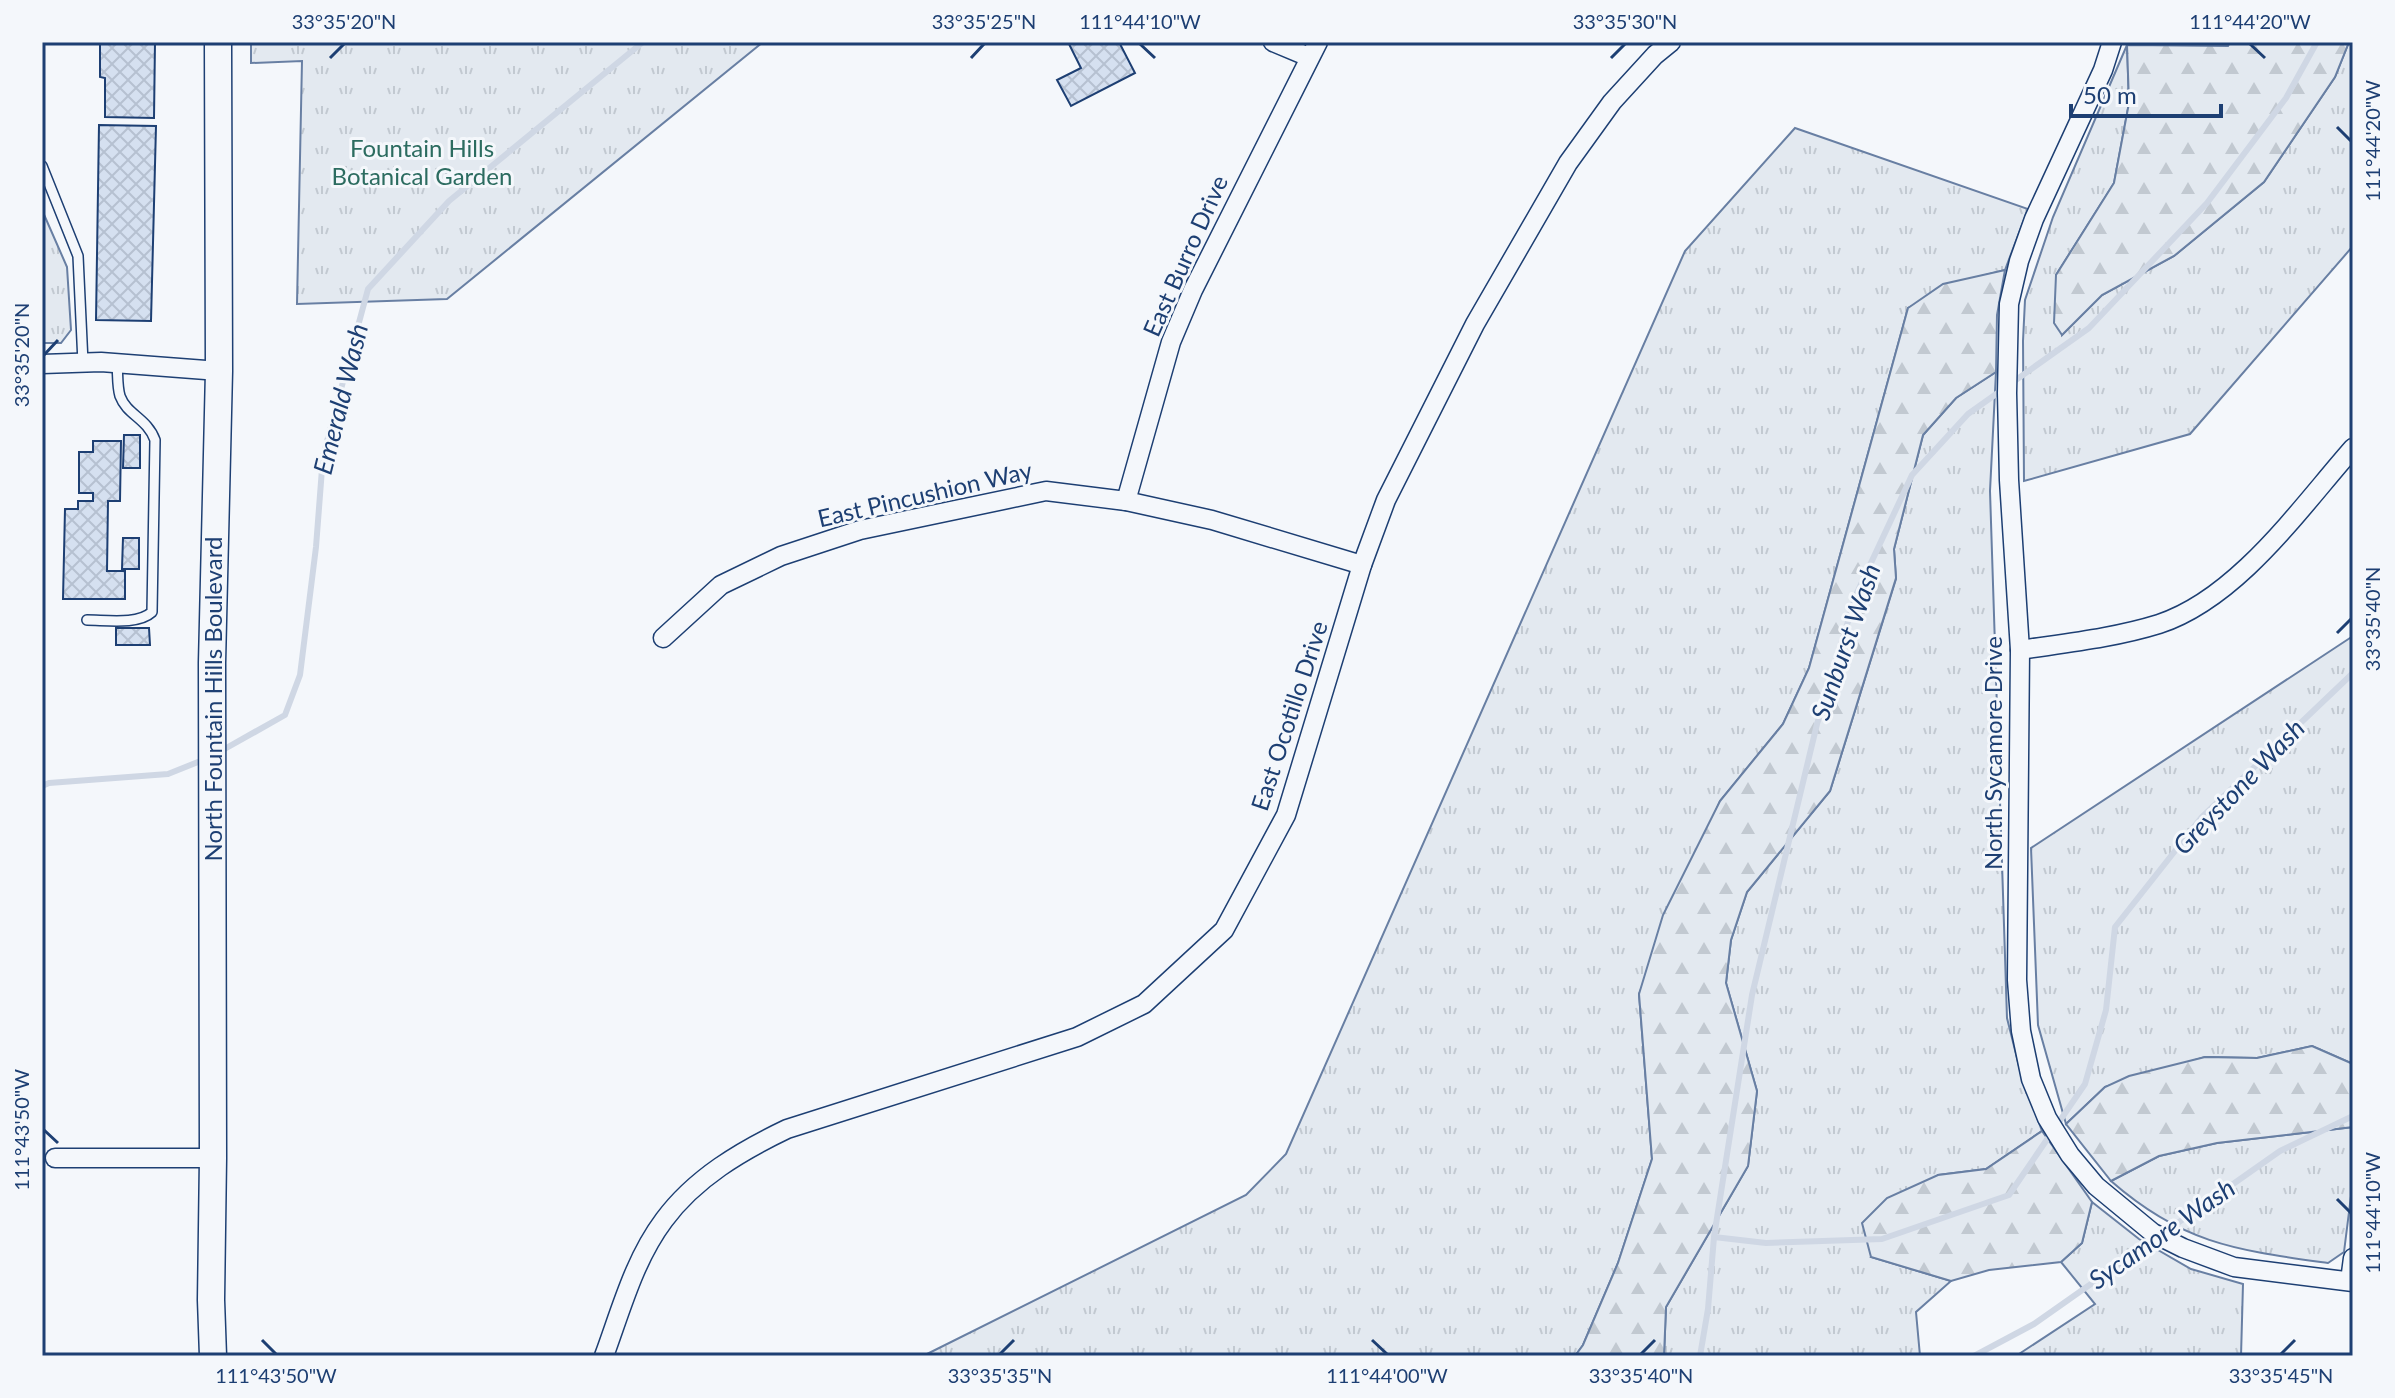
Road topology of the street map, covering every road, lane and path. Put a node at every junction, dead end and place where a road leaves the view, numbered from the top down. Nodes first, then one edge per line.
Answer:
1 (218, 42) edge
2 (1273, 42) edge
3 (1671, 42) edge
4 (2112, 42) edge
5 (1313, 50) edge
6 (42, 166) edge
7 (83, 363) junction
8 (42, 364) edge
9 (117, 364) junction
10 (219, 371) junction
11 (2353, 448) edge
12 (1126, 501) junction
13 (1362, 565) junction
14 (87, 620) dead end
15 (663, 638) dead end
16 (2020, 650) junction
17 (55, 1158) dead end
18 (213, 1158) junction
19 (2353, 1258) edge
20 (2352, 1282) edge
21 (213, 1356) edge
22 (604, 1356) edge

1 - 10 main road, North Fountain Hills Boulevard
2 - 5 street
3 - 13 street, East Ocotillo Drive
4 - 16 street, North Sycamore Drive
5 - 12 street, East Burro Drive
6 - 7 lane
7 - 8 street
7 - 9 street
9 - 10 street
9 - 14 lane
10 - 18 main road, North Fountain Hills Boulevard
11 - 16 street
12 - 13 street, East Pincushion Way
12 - 15 street, East Pincushion Way
13 - 22 street, East Ocotillo Drive
16 - 20 street, North Sycamore Drive
17 - 18 street
18 - 21 main road, North Fountain Hills Boulevard
19 - 20 street

